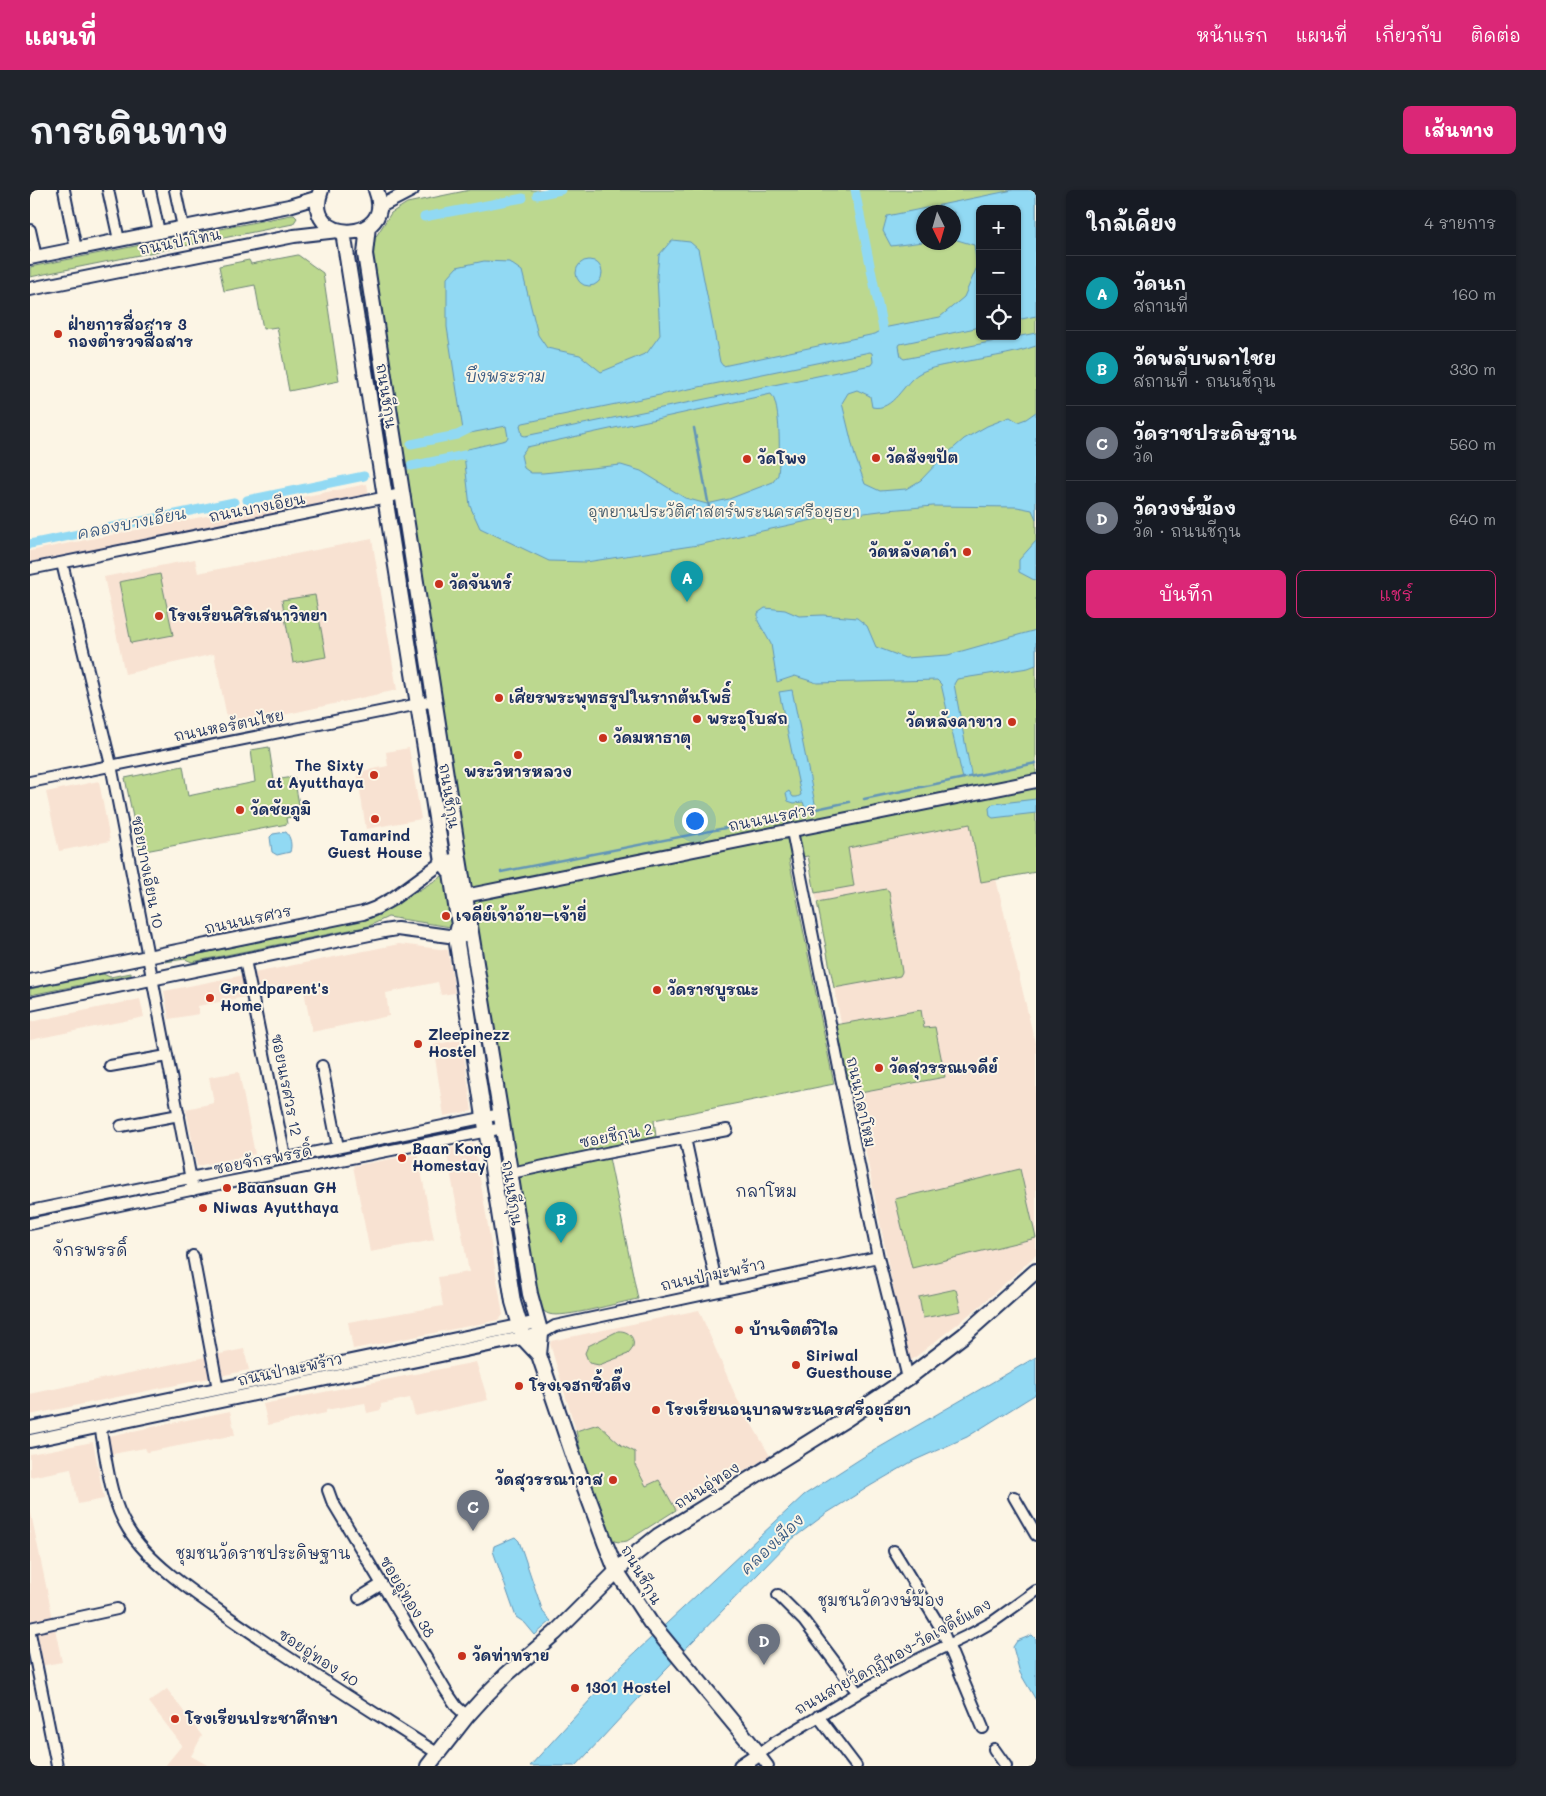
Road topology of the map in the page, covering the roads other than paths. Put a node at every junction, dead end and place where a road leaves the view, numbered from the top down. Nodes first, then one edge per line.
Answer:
1 (64, 190) edge
2 (108, 190) edge
3 (150, 190) edge
4 (175, 190) edge
5 (376, 190) edge
6 (405, 190) edge
7 (410, 190) edge
8 (320, 193) edge
9 (379, 207) junction
10 (368, 226) junction
11 (183, 227) junction
12 (30, 230) edge
13 (159, 232) junction
14 (340, 232) junction
15 (119, 240) junction
16 (76, 249) junction
17 (33, 258) edge
18 (30, 289) edge
19 (402, 494) junction
20 (386, 497) junction
21 (62, 563) junction
22 (30, 569) edge
23 (434, 700) junction
24 (418, 703) junction
25 (111, 765) junction
26 (30, 782) edge
27 (1036, 782) edge
28 (792, 830) junction
29 (459, 859) junction
30 (442, 862) junction
31 (460, 897) junction
32 (472, 935) junction
33 (456, 937) junction
34 (148, 957) junction
35 (245, 960) junction
36 (153, 979) junction
37 (30, 981) edge
38 (30, 1004) edge
39 (167, 1056) junction
40 (110, 1066) dead end
41 (322, 1066) dead end
42 (178, 1115) junction
43 (502, 1121) junction
44 (485, 1124) junction
45 (121, 1126) dead end
46 (727, 1130) dead end
47 (685, 1138) junction
48 (366, 1141) junction
49 (338, 1147) junction
50 (369, 1155) junction
51 (285, 1157) junction
52 (511, 1173) junction
53 (190, 1177) junction
54 (193, 1190) junction
55 (30, 1211) edge
56 (30, 1224) edge
57 (193, 1256) dead end
58 (878, 1257) junction
59 (1036, 1271) edge
60 (718, 1291) junction
61 (539, 1328) junction
62 (522, 1332) junction
63 (539, 1355) junction
64 (908, 1378) junction
65 (218, 1389) junction
66 (100, 1426) junction
67 (30, 1428) edge
68 (30, 1441) edge
69 (328, 1490) dead end
70 (1014, 1497) dead end
71 (1036, 1535) edge
72 (894, 1551) dead end
73 (616, 1570) junction
74 (382, 1584) junction
75 (1036, 1591) edge
76 (778, 1595) dead end
77 (359, 1598) dead end
78 (117, 1609) dead end
79 (30, 1628) edge
80 (30, 1633) edge
81 (948, 1645) junction
82 (858, 1693) junction
83 (467, 1716) junction
84 (818, 1716) junction
85 (983, 1728) dead end
86 (994, 1749) dead end
87 (438, 1753) junction
88 (759, 1754) junction
89 (56, 1766) edge
90 (428, 1766) edge
91 (741, 1766) edge
92 (768, 1766) edge
93 (856, 1766) edge
94 (1006, 1766) edge

1 - 16 street
2 - 15 street
3 - 13 street
4 - 11 street
5 - 9 main road
6 - 7 street
7 - 9 street
8 - 11 street, ถนนป่าโทน
8 - 14 main road
9 - 10 main road
10 - 14 main road
10 - 19 main road, ถนนชีกุน
11 - 13 street, ถนนป่าโทน
12 - 17 street
13 - 15 street, ถนนป่าโทน
14 - 18 street, ถนนป่าโทน
14 - 20 main road, ถนนชีกุน
15 - 16 street, ถนนป่าโทน
16 - 17 street, ถนนป่าโทน
19 - 20 street, ถนนบางเอียน
19 - 23 main road, ถนนชีกุน
20 - 21 street, ถนนบางเอียน
20 - 24 main road, ถนนชีกุน
21 - 22 street, ถนนบางเอียน
21 - 25 street, ซอยบางเอียน 10
23 - 24 street, ถนนหอรัตนไชย
23 - 29 main road, ถนนชีกุน
24 - 25 street, ถนนหอรัตนไชย
24 - 30 main road, ถนนชีกุน
25 - 26 street, ถนนหอรัตนไชย
25 - 34 street, ซอยบางเอียน 10
27 - 28 street, ถนนนเรศวร
28 - 31 street, ถนนนเรศวร
28 - 58 street, ถนนกลาโหม
29 - 30 street, ถนนนเรศวร
29 - 31 main road, ถนนชีกุน
30 - 31 main road, ถนนชีกุน
30 - 34 street, ถนนนเรศวร
31 - 32 main road, ถนนชีกุน
31 - 33 main road, ถนนชีกุน
32 - 33 street
32 - 43 main road, ถนนชีกุน
33 - 35 street
33 - 44 main road, ถนนชีกุน
34 - 36 street, ซอยบางเอียน 10
34 - 37 street, ถนนนเรศวร
35 - 36 street
35 - 51 street, ซอยนเรศวร 12
36 - 38 street
36 - 39 street, ซอยบางเอียน 10
39 - 40 street
39 - 42 street, ซอยบางเอียน 10
41 - 49 street
42 - 45 street
42 - 53 street, ซอยบางเอียน 10
43 - 44 street, ซอยจักรพรรดิ์
43 - 52 main road, ถนนชีกุน
44 - 48 street, ซอยจักรพรรดิ์
44 - 50 street, ซอยจักรพรรดิ์
44 - 62 main road, ถนนชีกุน
46 - 47 street, ซอยชีกุน 2
47 - 52 street, ซอยชีกุน 2
47 - 60 street
48 - 49 street, ซอยจักรพรรดิ์
48 - 50 street
49 - 51 street, ซอยจักรพรรดิ์
50 - 54 street, ซอยจักรพรรดิ์
51 - 53 street, ซอยจักรพรรดิ์
52 - 61 main road, ถนนชีกุน
53 - 54 street, ซอยบางเอียน 10
53 - 55 street, ซอยจักรพรรดิ์
54 - 56 street, ซอยจักรพรรดิ์
57 - 65 street
58 - 60 street, ถนนป่ามะพร้าว
58 - 64 street, ถนนกลาโหม
59 - 64 main road, ถนนอู่ทอง
60 - 61 street, ถนนป่ามะพร้าว
61 - 62 street, ถนนป่ามะพร้าว
61 - 63 main road, ถนนชีกุน
62 - 63 main road, ถนนชีกุน
62 - 65 street, ถนนป่ามะพร้าว
62 - 66 street, ถนนป่ามะพร้าว
63 - 73 main road, ถนนชีกุน
64 - 73 main road, ถนนอู่ทอง
65 - 67 street, ถนนป่ามะพร้าว
66 - 68 street, ถนนป่ามะพร้าว
66 - 87 street, ซอยอู่ทอง 40
69 - 74 street, ซอยอู่ทอง 38
70 - 71 street
72 - 81 street
73 - 83 main road, ถนนอู่ทอง
73 - 88 main road, ถนนชีกุน
74 - 77 street
74 - 83 street, ซอยอู่ทอง 38
75 - 81 street, ถนนสายวัดกุฎีทอง-วัดเจดีย์แดง
76 - 82 street
78 - 79 street
80 - 89 street
81 - 82 street, ถนนสายวัดกุฎีทอง-วัดเจดีย์แดง
81 - 85 street
82 - 84 street, ถนนสายวัดกุฎีทอง-วัดเจดีย์แดง
83 - 87 main road, ถนนอู่ทอง
84 - 88 street, ถนนสายวัดกุฎีทอง-วัดเจดีย์แดง
84 - 93 street
86 - 94 street
87 - 90 main road, ถนนอู่ทอง
88 - 91 main road, ถนนสายวัดกุฎีทอง-วัดเจดีย์แดง
88 - 92 street

